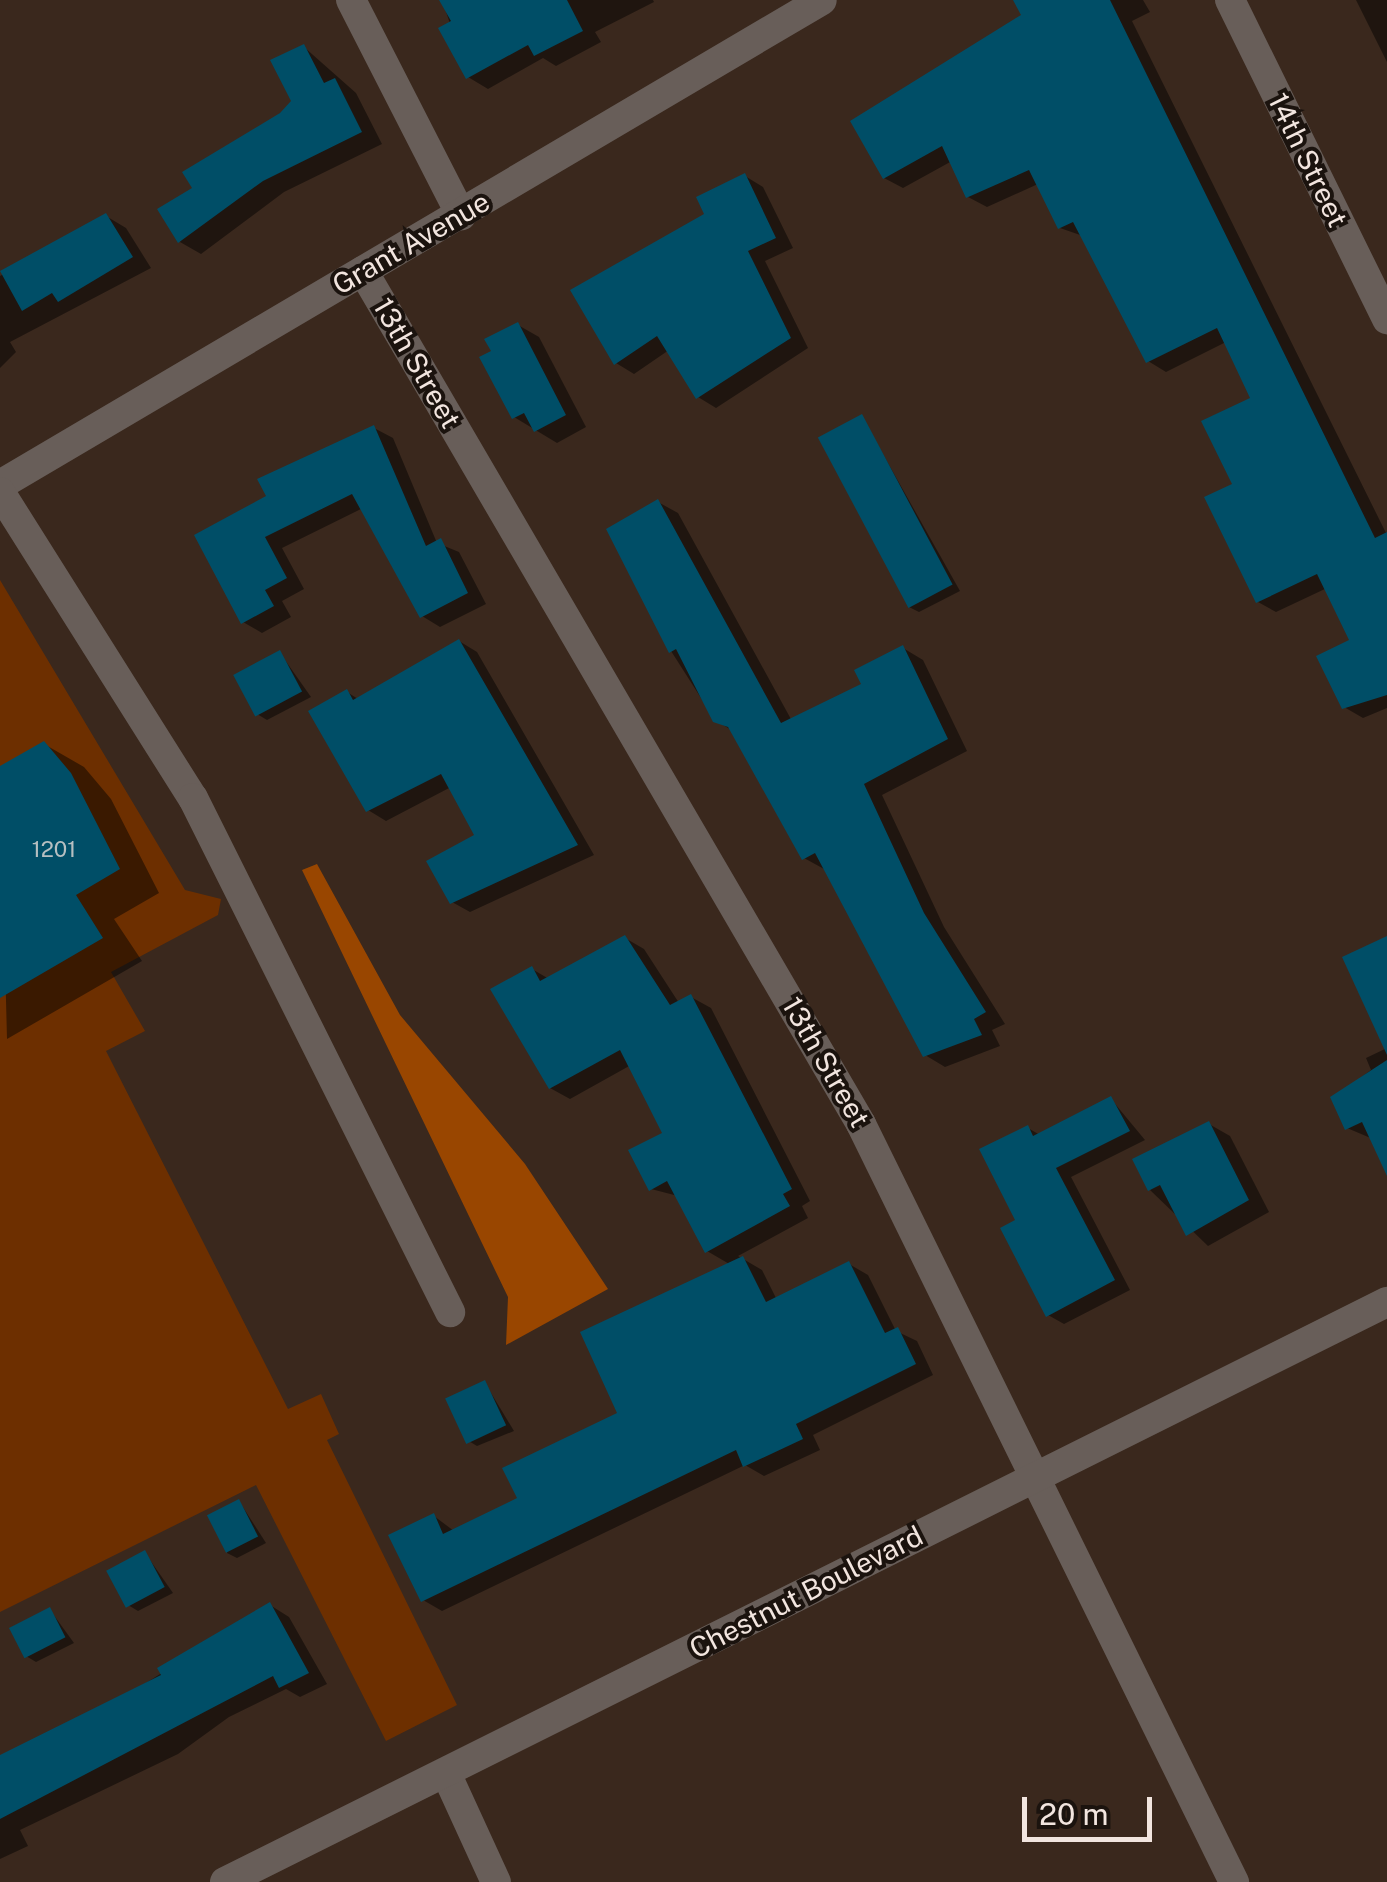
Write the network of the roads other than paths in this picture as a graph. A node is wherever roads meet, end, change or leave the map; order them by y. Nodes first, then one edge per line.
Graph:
1 (351, 0) edge
2 (822, 0) edge
3 (1230, 0) edge
4 (460, 214) junction
5 (363, 272) junction
6 (1387, 320) edge
7 (0, 489) edge
8 (1387, 1302) edge
9 (450, 1312) dead end
10 (1036, 1476) junction
11 (446, 1773) junction
12 (225, 1882) edge
13 (496, 1882) edge
14 (1234, 1882) edge

1 - 4 street
2 - 4 street, Grant Avenue
3 - 6 street, 14th Street
4 - 5 street, Grant Avenue
5 - 7 street, Grant Avenue
5 - 10 street, 13th Street
7 - 9 street
8 - 10 street, Chestnut Boulevard
10 - 11 street, Chestnut Boulevard
10 - 14 street, 13th Street
11 - 12 street, Chestnut Boulevard
11 - 13 street

